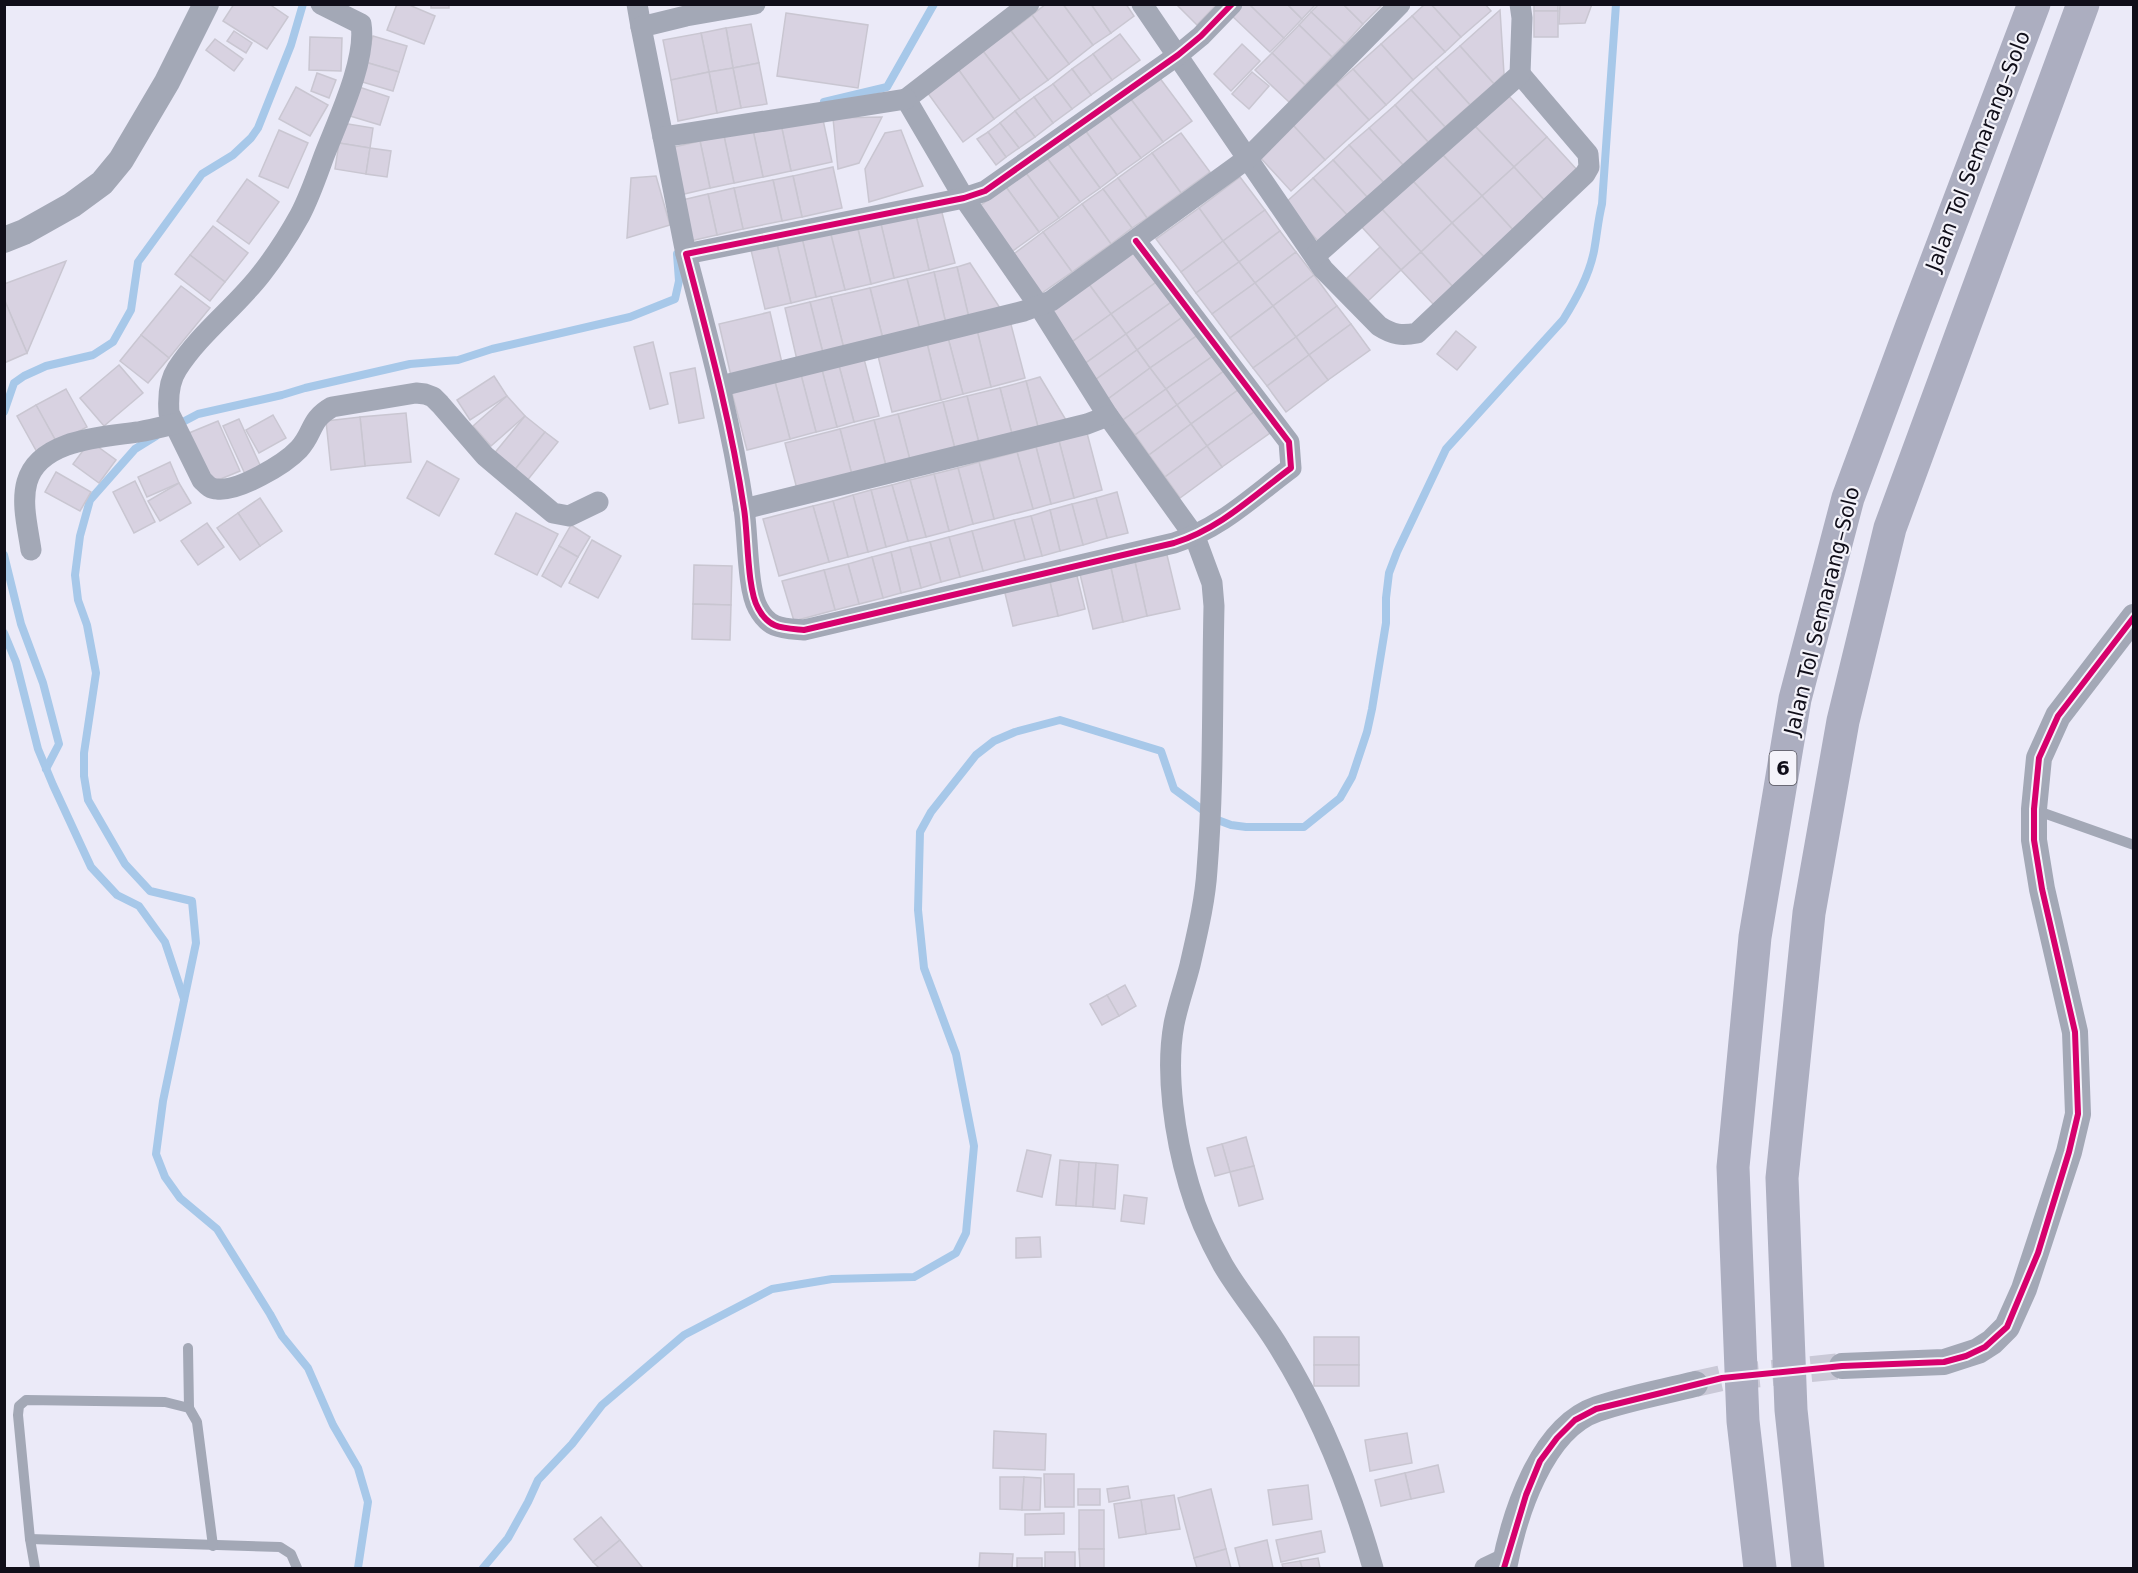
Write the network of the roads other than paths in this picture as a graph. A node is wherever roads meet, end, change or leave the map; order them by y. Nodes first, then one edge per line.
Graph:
1 (206, 4) edge
2 (321, 4) edge
3 (637, 4) edge
4 (755, 4) edge
5 (1029, 4) edge
6 (1142, 4) edge
7 (1232, 4) edge
8 (1400, 4) edge
9 (1520, 4) edge
10 (2034, 4) edge
11 (2083, 4) edge
12 (641, 27) junction
13 (1178, 55) junction
14 (1520, 74) junction
15 (906, 99) junction
16 (663, 137) junction
17 (1248, 158) junction
18 (964, 198) junction
19 (4, 240) edge
20 (1136, 241) junction
21 (686, 254) junction
22 (1315, 256) junction
23 (1039, 306) junction
24 (721, 386) junction
25 (1108, 416) junction
26 (176, 428) junction
27 (598, 502) dead end
28 (744, 509) junction
29 (1195, 537) junction
30 (31, 550) dead end
31 (2133, 617) edge
32 (2034, 809) junction
33 (2133, 845) edge
34 (188, 1348) dead end
35 (1842, 1366) tunnel mouth
36 (1695, 1384) tunnel mouth
37 (189, 1408) junction
38 (30, 1539) junction
39 (213, 1546) junction
40 (1498, 1565) edge
41 (35, 1569) edge
42 (297, 1569) edge
43 (1373, 1569) edge
44 (1760, 1569) edge
45 (1808, 1569) edge

1 - 19 street
2 - 26 street
3 - 12 street
4 - 12 street
5 - 15 street
6 - 13 street
7 - 13 street
8 - 17 street
9 - 14 street
10 - 44 highway, Jalan Tol Semarang–Solo / 6
11 - 45 highway
12 - 16 street
13 - 17 street
13 - 18 street
14 - 22 street
14 - 22 street
15 - 16 street
15 - 18 street
16 - 21 street
17 - 20 street
17 - 22 street
18 - 21 street
18 - 23 street
20 - 23 street
20 - 29 street
21 - 24 street
23 - 24 street
23 - 25 street
24 - 28 street
25 - 28 street
25 - 29 street
26 - 27 street
26 - 30 street
28 - 29 street
29 - 43 street
31 - 32 street
32 - 33 lane
32 - 35 street
34 - 37 lane
36 - 40 street
37 - 38 lane
37 - 39 lane
38 - 39 lane
38 - 41 lane
39 - 42 lane

